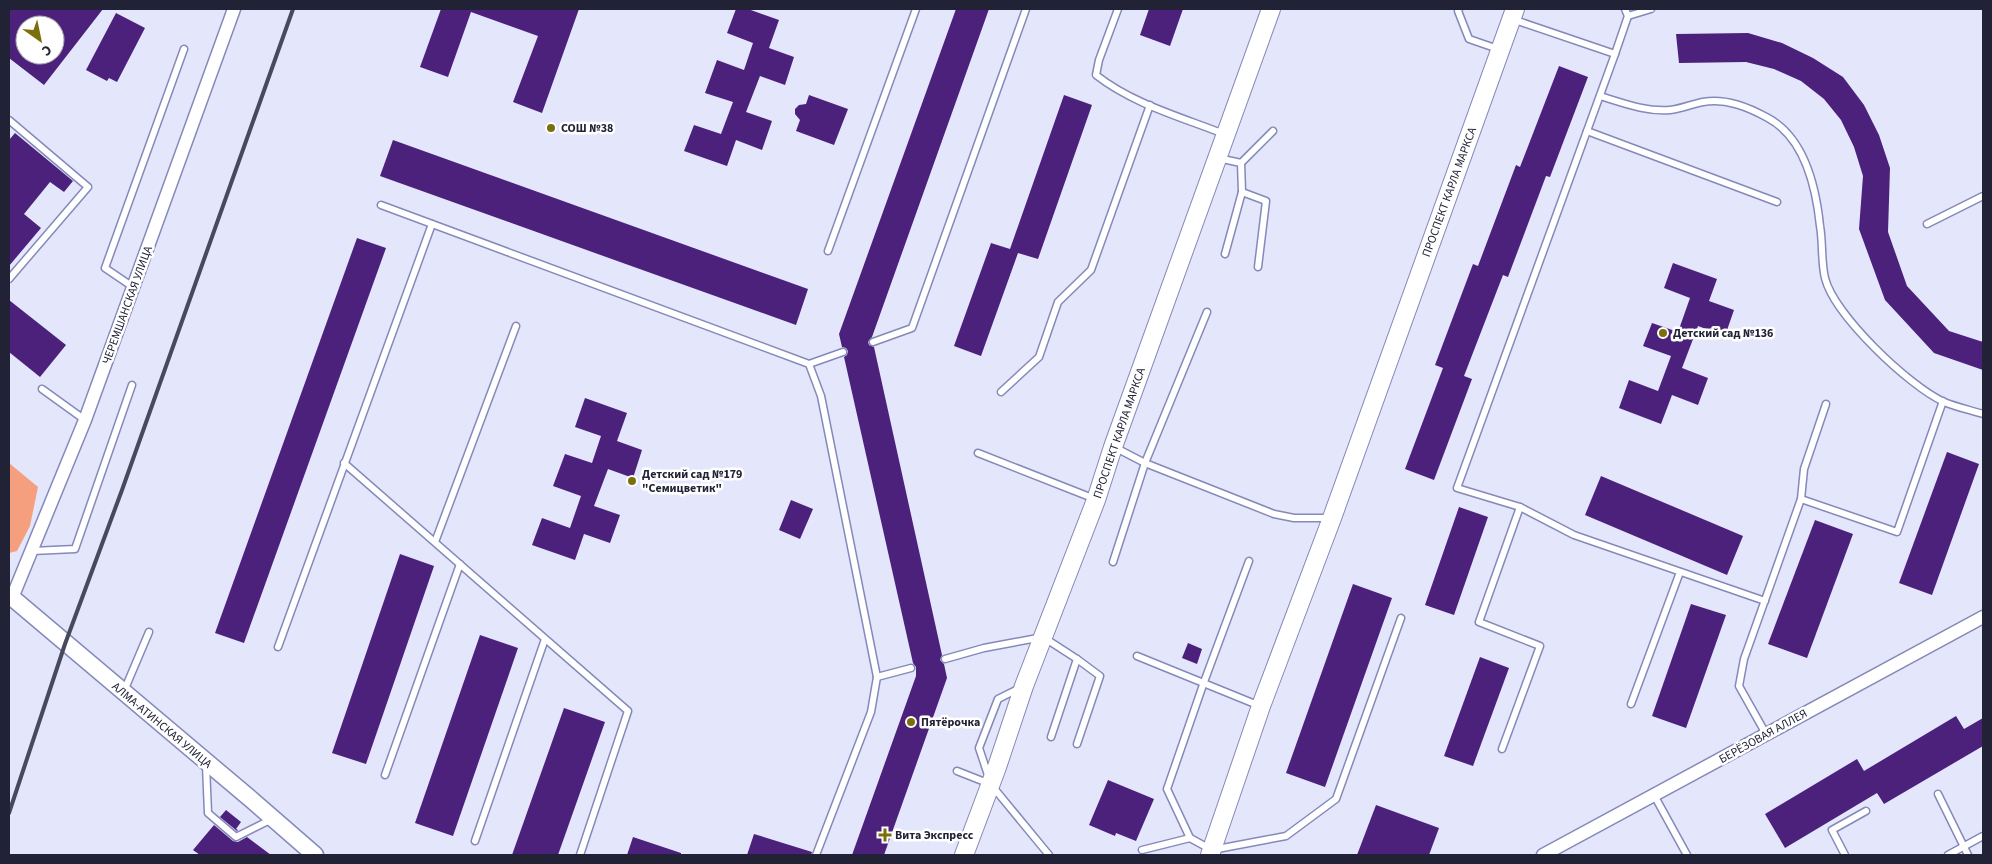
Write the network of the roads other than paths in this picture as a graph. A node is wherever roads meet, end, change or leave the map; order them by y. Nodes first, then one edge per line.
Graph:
1 (233, 9) edge
2 (916, 9) edge
3 (1026, 9) edge
4 (1118, 9) edge
5 (1271, 9) edge
6 (1459, 9) edge
7 (1624, 9) edge
8 (1651, 9) edge
9 (1513, 14) edge
10 (1628, 16) junction
11 (184, 49) dead end
12 (1500, 50) junction
13 (1616, 54) junction
14 (1600, 96) junction
15 (1150, 106) junction
16 (9, 120) edge
17 (1273, 131) dead end
18 (1587, 131) junction
19 (1224, 134) junction
20 (1217, 158) junction
21 (1242, 164) junction
22 (1242, 192) junction
23 (1983, 196) edge
24 (1777, 202) dead end
25 (381, 205) dead end
26 (432, 224) junction
27 (1927, 224) dead end
28 (828, 251) dead end
29 (1225, 254) dead end
30 (1258, 267) dead end
31 (9, 279) edge
32 (133, 288) junction
33 (1207, 312) dead end
34 (516, 326) dead end
35 (873, 342) dead end
36 (843, 352) dead end
37 (809, 364) junction
38 (132, 385) dead end
39 (42, 389) dead end
40 (1001, 392) dead end
41 (1943, 402) junction
42 (1826, 404) dead end
43 (1983, 414) edge
44 (85, 420) junction
45 (1113, 447) junction
46 (978, 453) dead end
47 (1145, 462) junction
48 (344, 463) junction
49 (1801, 499) junction
50 (1096, 500) junction
51 (1520, 507) junction
52 (1332, 518) junction
53 (435, 542) junction
54 (32, 551) junction
55 (1249, 561) dead end
56 (1112, 562) dead end
57 (460, 564) junction
58 (1680, 572) junction
59 (10, 599) edge
60 (1765, 601) junction
61 (1983, 616) edge
62 (1401, 618) dead end
63 (149, 632) dead end
64 (1043, 637) junction
65 (545, 639) junction
66 (278, 647) dead end
67 (1137, 656) dead end
68 (945, 659) dead end
69 (1077, 659) junction
70 (911, 668) dead end
71 (877, 677) junction
72 (1204, 682) junction
73 (124, 692) junction
74 (1631, 704) dead end
75 (1261, 706) junction
76 (1766, 734) junction
77 (1051, 737) dead end
78 (1077, 744) dead end
79 (1502, 749) dead end
80 (206, 761) junction
81 (957, 771) dead end
82 (385, 774) dead end
83 (991, 785) junction
84 (1938, 794) dead end
85 (1654, 795) junction
86 (1866, 811) dead end
87 (274, 819) junction
88 (1983, 836) edge
89 (1190, 838) junction
90 (475, 841) dead end
91 (1963, 847) junction
92 (1142, 850) dead end
93 (1211, 853) edge
94 (313, 855) edge
95 (580, 855) edge
96 (816, 855) edge
97 (964, 855) edge
98 (1049, 855) edge
99 (1543, 855) edge
100 (1687, 855) edge
101 (1845, 855) edge
102 (1948, 855) edge
103 (1968, 855) edge

1 - 32 street, ЧЕРЕМШАНСКАЯ УЛИЦА
2 - 28 lane
3 - 35 lane
4 - 15 lane
5 - 19 main road, ПРОСПЕКТ КАРЛА МАРКСА
6 - 12 lane
7 - 10 lane
8 - 10 lane
9 - 12 main road, ПРОСПЕКТ КАРЛА МАРКСА
9 - 13 lane
10 - 13 lane
11 - 32 lane
12 - 52 main road, ПРОСПЕКТ КАРЛА МАРКСА
13 - 14 lane
14 - 18 lane
14 - 41 lane
15 - 19 lane
15 - 40 lane
16 - 31 lane
17 - 21 lane
18 - 24 lane
18 - 51 lane
19 - 20 main road, ПРОСПЕКТ КАРЛА МАРКСА
20 - 21 lane
20 - 45 main road, ПРОСПЕКТ КАРЛА МАРКСА
21 - 22 lane
22 - 29 lane
22 - 30 lane
23 - 27 lane
25 - 26 lane
26 - 37 lane
26 - 48 lane
32 - 44 street, ЧЕРЕМШАНСКАЯ УЛИЦА
33 - 47 lane
34 - 53 lane
36 - 37 lane
37 - 71 lane
38 - 54 lane
39 - 44 lane
41 - 43 lane
41 - 49 lane
42 - 49 lane
44 - 54 street, ЧЕРЕМШАНСКАЯ УЛИЦА
45 - 47 lane
45 - 50 main road, ПРОСПЕКТ КАРЛА МАРКСА
46 - 50 lane
47 - 52 lane
47 - 56 lane
48 - 53 lane
48 - 66 lane
49 - 60 lane
50 - 64 main road, ПРОСПЕКТ КАРЛА МАРКСА
51 - 58 lane
51 - 79 lane
52 - 75 main road, ПРОСПЕКТ КАРЛА МАРКСА
53 - 57 lane
54 - 59 street, ЧЕРЕМШАНСКАЯ УЛИЦА
55 - 72 lane
57 - 65 lane
57 - 82 lane
58 - 60 lane
58 - 74 lane
59 - 73 street, АЛМА-АТИНСКАЯ УЛИЦА
60 - 76 lane
61 - 76 street, БЕРЁЗОВАЯ АЛЛЕЯ
62 - 93 lane
63 - 73 lane
64 - 68 lane
64 - 69 lane
64 - 83 main road, ПРОСПЕКТ КАРЛА МАРКСА
65 - 90 lane
65 - 95 lane
67 - 72 lane
69 - 77 lane
69 - 78 lane
70 - 71 lane
71 - 96 lane
72 - 75 lane
72 - 89 lane
73 - 80 street, АЛМА-АТИНСКАЯ УЛИЦА
75 - 93 main road, ПРОСПЕКТ КАРЛА МАРКСА
76 - 85 street, БЕРЁЗОВАЯ АЛЛЕЯ
80 - 87 street, АЛМА-АТИНСКАЯ УЛИЦА
80 - 87 lane
81 - 83 lane
83 - 97 main road, ПРОСПЕКТ КАРЛА МАРКСА
83 - 98 lane
84 - 91 lane
85 - 99 street, БЕРЁЗОВАЯ АЛЛЕЯ
85 - 100 lane
86 - 101 lane
87 - 94 street, АЛМА-АТИНСКАЯ УЛИЦА
88 - 91 lane
89 - 92 lane
89 - 93 lane
91 - 102 lane
91 - 103 lane

